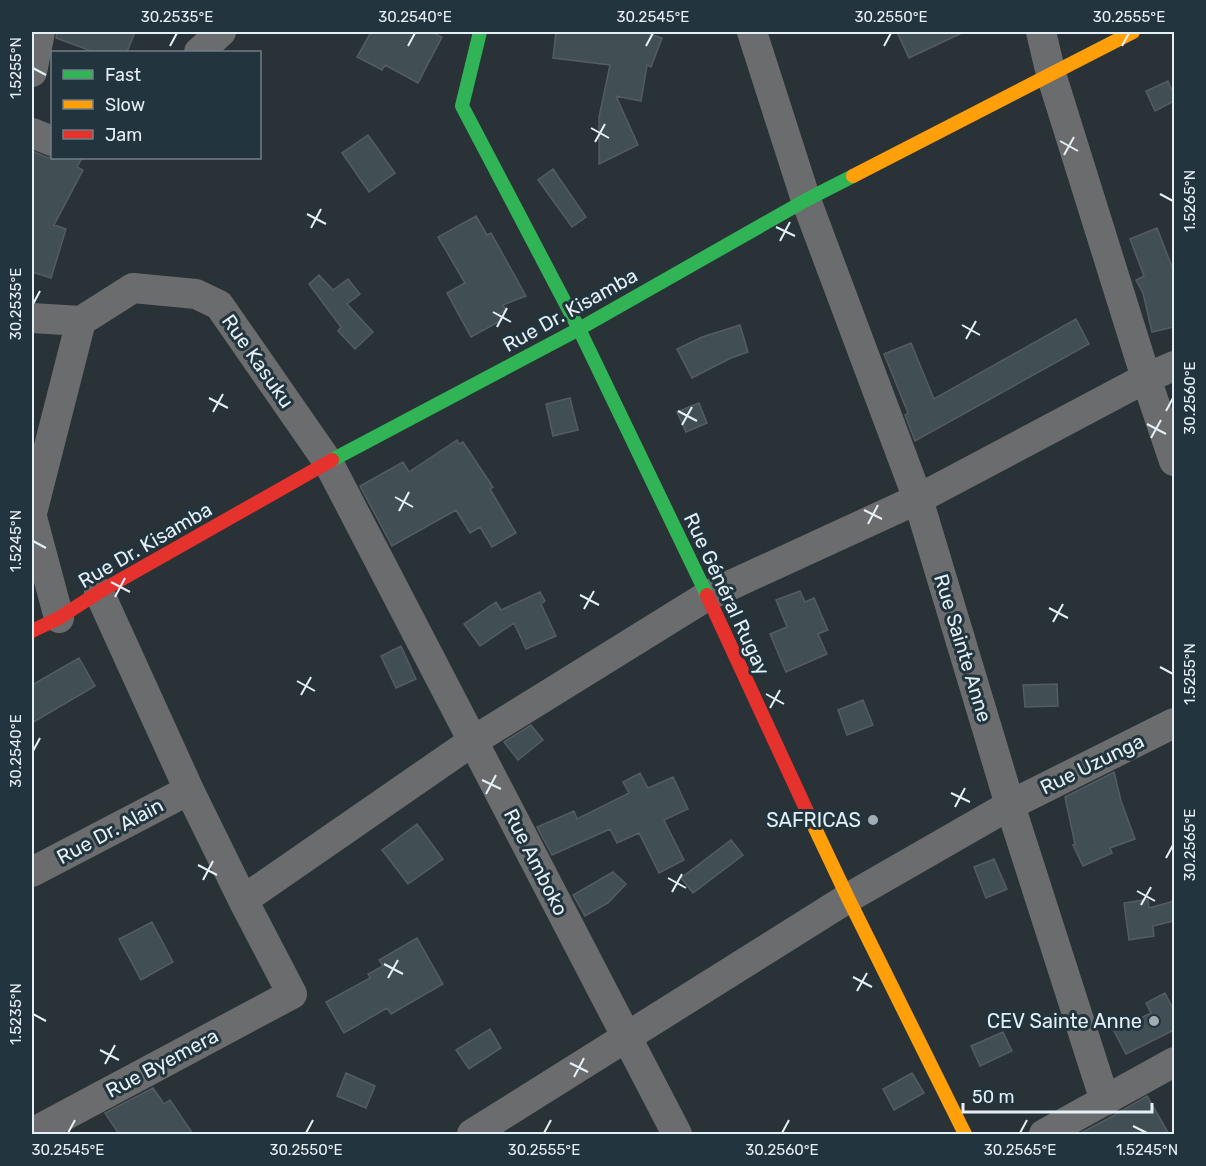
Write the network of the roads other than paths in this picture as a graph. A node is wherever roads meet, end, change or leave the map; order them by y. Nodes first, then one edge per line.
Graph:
1 (40, 32) edge
2 (221, 32) edge
3 (480, 32) edge
4 (752, 32) edge
5 (1041, 32) edge
6 (1133, 32) edge
7 (200, 51) edge
8 (32, 72) edge
9 (1051, 74) junction
10 (32, 133) edge
11 (51, 141) edge
12 (806, 200) junction
13 (32, 318) edge
14 (81, 321) junction
15 (579, 329) junction
16 (1174, 366) edge
17 (1146, 378) junction
18 (1174, 461) edge
19 (328, 462) junction
20 (918, 499) junction
21 (32, 515) edge
22 (99, 592) junction
23 (707, 596) junction
24 (59, 618) junction
25 (32, 631) edge
26 (1174, 723) edge
27 (474, 741) junction
28 (189, 790) junction
29 (1010, 805) junction
30 (32, 872) edge
31 (848, 898) junction
32 (243, 900) junction
33 (627, 1036) junction
34 (1174, 1062) edge
35 (1105, 1101) junction
36 (32, 1132) edge
37 (472, 1134) edge
38 (677, 1134) edge
39 (965, 1134) edge
40 (1044, 1134) edge

1 - 8 street
2 - 7 street
3 - 15 street, Rue Général Rugay
4 - 12 street, Rue Sainte Anne
5 - 9 street
6 - 9 street, Rue Dr. Kisamba
9 - 12 street, Rue Dr. Kisamba
9 - 17 street
10 - 11 street
12 - 15 street, Rue Dr. Kisamba
12 - 20 street, Rue Sainte Anne
13 - 14 street
14 - 19 street, Rue Kasuku
14 - 21 street
15 - 19 street, Rue Dr. Kisamba
15 - 23 street, Rue Général Rugay
16 - 17 street
17 - 18 street
17 - 20 street
19 - 22 street, Rue Dr. Kisamba
19 - 27 street, Rue Amboko
20 - 23 street
20 - 29 street, Rue Sainte Anne
21 - 24 street
22 - 24 street, Rue Dr. Kisamba
22 - 28 street
23 - 27 street
23 - 31 street, Rue Général Rugay
24 - 25 street, Rue Dr. Kisamba
26 - 29 street, Rue Uzunga
27 - 32 street
27 - 33 street, Rue Amboko
28 - 30 street, Rue Dr. Alain
28 - 32 street
29 - 31 street, Rue Uzunga
29 - 35 street, Rue Sainte Anne
31 - 33 street, Rue Uzunga
31 - 39 street, Rue Général Rugay
32 - 36 street, Rue Byemera
33 - 37 street, Rue Uzunga
33 - 38 street, Rue Amboko
34 - 35 street
35 - 40 street

